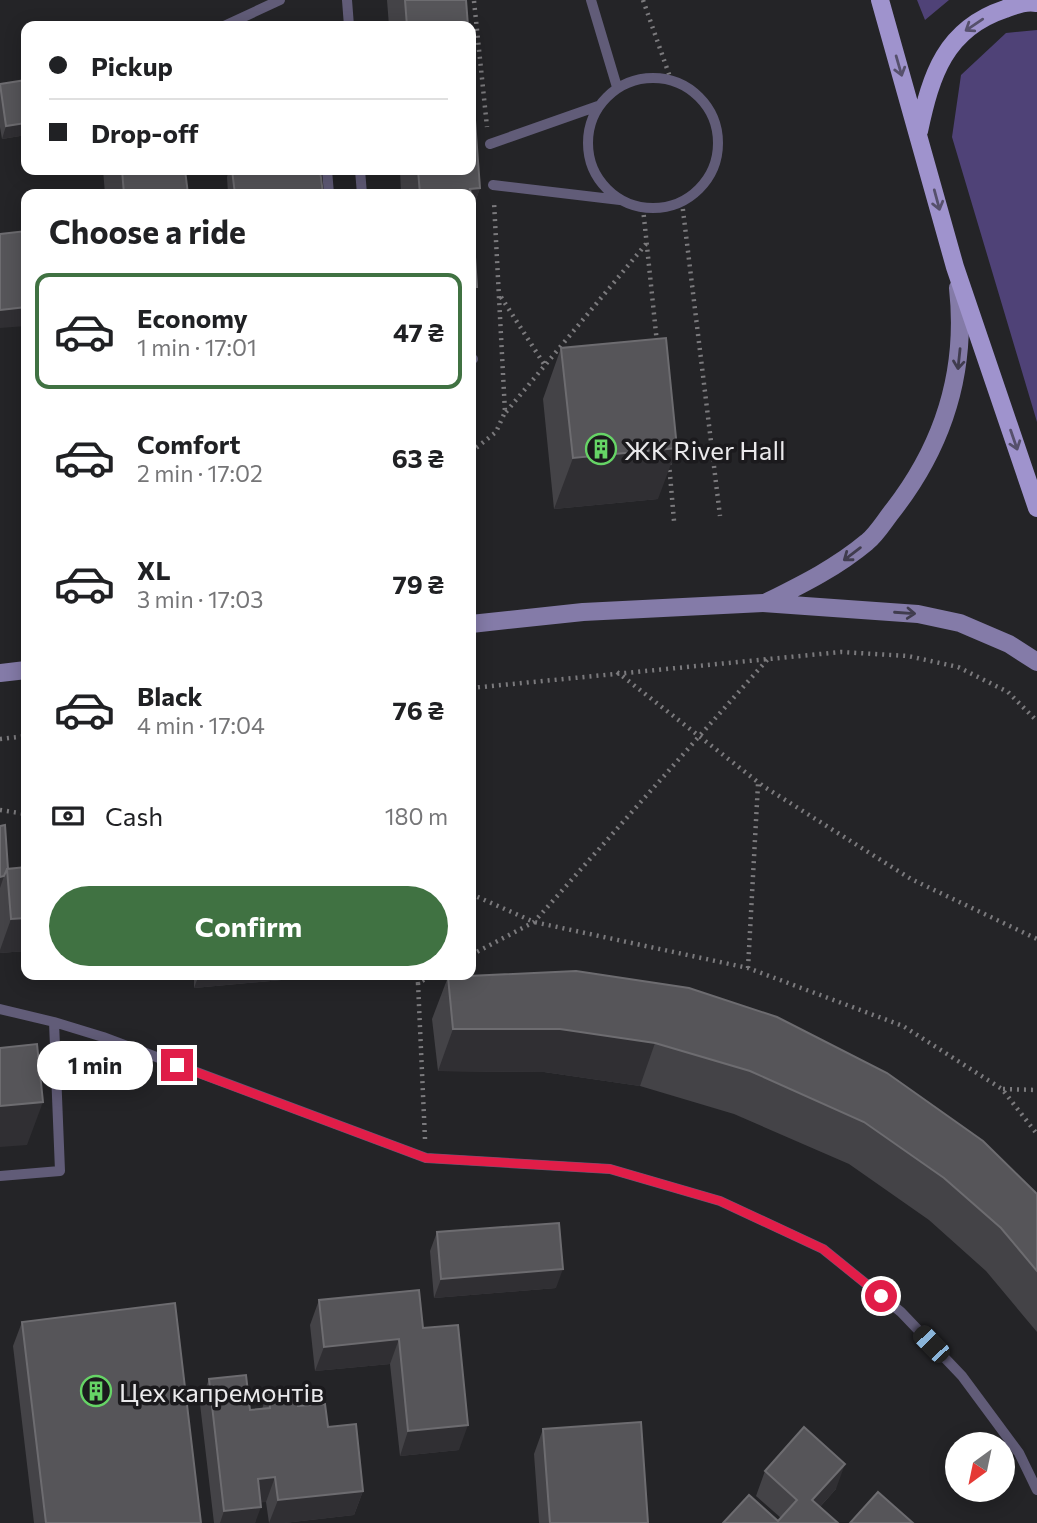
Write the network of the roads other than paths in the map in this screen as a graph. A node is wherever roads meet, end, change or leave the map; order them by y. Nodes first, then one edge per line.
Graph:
1 (280, 0) edge
2 (347, 0) edge
3 (591, 0) edge
4 (880, 0) edge
5 (1037, 3) edge
6 (235, 21) edge
7 (349, 21) edge
8 (617, 87) junction
9 (598, 106) junction
10 (919, 134) junction
11 (490, 144) road end
12 (493, 185) road end
13 (620, 200) junction
14 (956, 267) junction
15 (1037, 508) edge
16 (763, 604) junction
17 (476, 623) edge
18 (1037, 662) edge
19 (21, 671) edge
20 (0, 673) edge
21 (0, 1009) edge
22 (54, 1022) junction
23 (0, 1176) edge
24 (1037, 1490) edge

1 - 6 lane
2 - 7 lane
3 - 8 lane
4 -> 10 main road
5 -> 10 main road
8 - 9 lane
8 - 13 lane
9 - 11 lane
9 - 13 lane
10 -> 14 main road
12 - 13 lane
14 -> 15 main road
14 -> 16 main road
16 - 17 main road
16 -> 18 main road
19 - 20 main road
21 - 22 lane
22 - 23 lane
22 - 24 lane

